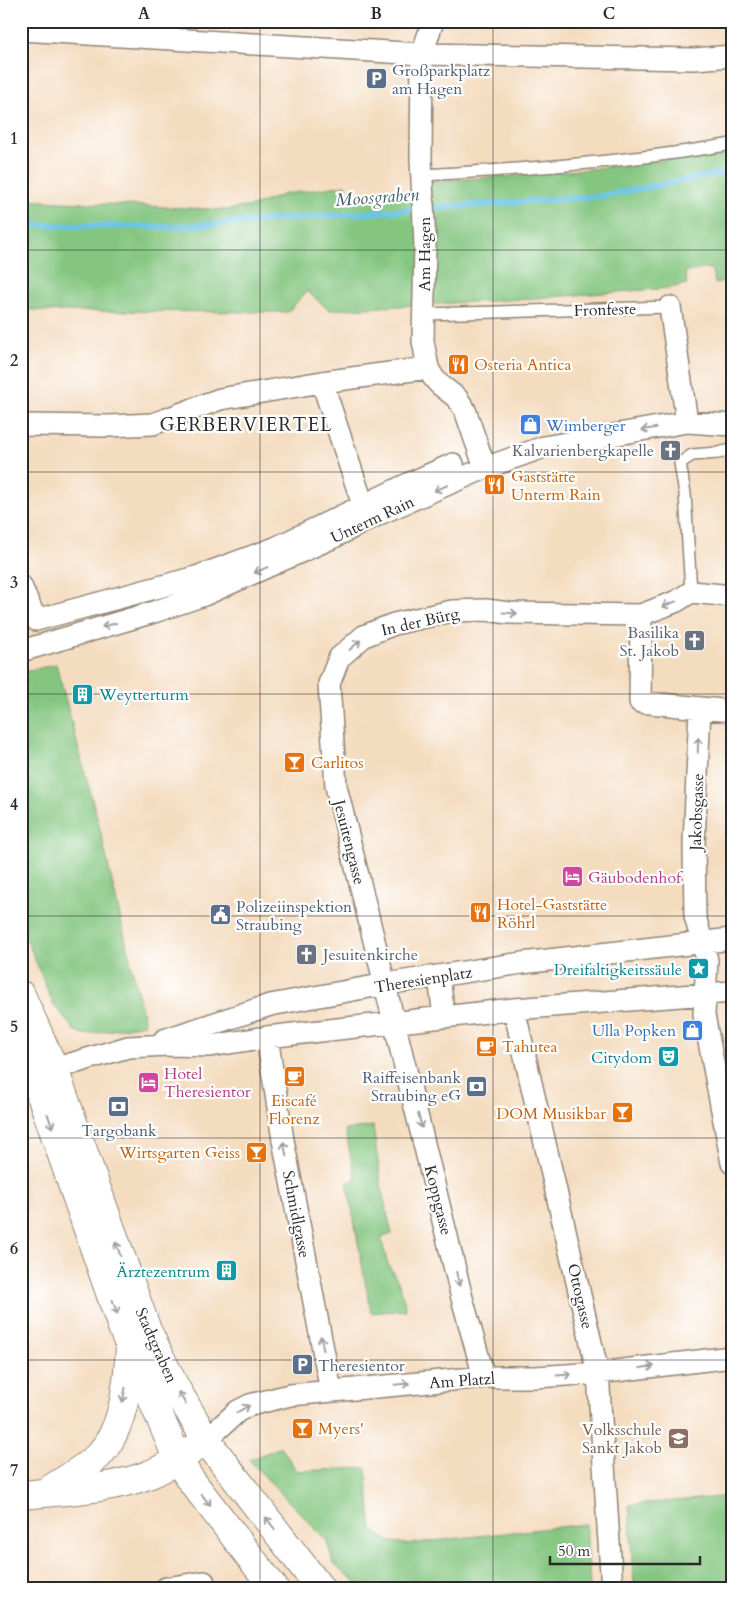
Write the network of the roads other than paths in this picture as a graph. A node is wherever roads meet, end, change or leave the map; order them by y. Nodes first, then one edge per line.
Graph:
1 (433, 21) edge
2 (21, 30) edge
3 (422, 54) junction
4 (732, 56) edge
5 (732, 144) edge
6 (423, 175) junction
7 (670, 307) joint
8 (424, 314) junction
9 (428, 368) junction
10 (322, 382) junction
11 (687, 422) junction
12 (21, 425) edge
13 (732, 425) edge
14 (732, 450) edge
15 (454, 464) dead end
16 (485, 468) junction
17 (363, 505) junction
18 (21, 586) edge
19 (200, 586) junction
20 (691, 592) junction
21 (732, 596) edge
22 (641, 615) junction
23 (21, 651) edge
24 (700, 708) junction
25 (732, 711) edge
26 (331, 728) joint
27 (732, 939) edge
28 (702, 941) junction
29 (439, 976) junction
30 (386, 984) junction
31 (732, 992) edge
32 (706, 993) junction
33 (21, 995) edge
34 (514, 1009) junction
35 (21, 1016) edge
36 (444, 1017) junction
37 (394, 1023) junction
38 (267, 1037) junction
39 (150, 1045) junction
40 (36, 1074) edge
41 (732, 1162) edge
42 (130, 1347) junction
43 (732, 1357) edge
44 (598, 1373) junction
45 (484, 1377) junction
46 (331, 1390) junction
47 (206, 1440) junction
48 (178, 1460) junction
49 (33, 1494) edge
50 (204, 1582) dead end
51 (166, 1588) edge
52 (274, 1588) edge
53 (320, 1588) edge
54 (612, 1588) edge

1 - 3 street, Am Hagen
2 - 3 street
3 - 4 street
3 - 6 street, Am Hagen
5 - 6 lane
6 - 8 street, Am Hagen
7 - 8 lane, Fronfeste
7 - 11 street, Fronfeste
8 - 9 street, Am Hagen
9 - 10 street
9 - 16 street
10 - 12 street
10 - 17 street
11 - 13 street, Unterm Rain
11 -> 16 street, Unterm Rain
14 - 20 lane
15 - 17 street
16 -> 19 street, Unterm Rain
17 - 19 street
18 - 19 street
19 -> 23 street, Unterm Rain
20 - 21 street
20 -> 22 street
22 - 24 street
26 -> 22 street, In der Bürg
24 - 25 street
28 -> 24 street, Jakobsgasse
26 - 30 street, Jesuitengasse
27 - 28 street, Theresienplatz
28 - 29 street, Theresienplatz
28 - 32 street
29 - 30 street, Theresienplatz
29 - 36 street
30 - 37 street, Jesuitengasse
30 - 39 street, Theresienplatz
31 - 32 street, Theresienplatz
32 - 34 street, Theresienplatz
32 - 41 street
33 - 40 main road
34 - 36 street, Theresienplatz
34 - 44 street, Ottogasse
35 - 40 main road
36 - 37 street, Theresienplatz
37 - 38 street, Theresienplatz
37 -> 45 street, Koppgasse
38 - 39 street, Theresienplatz
46 -> 38 street, Schmidlgasse
39 - 40 street, Theresienplatz
40 -> 42 main road, Stadtgraben
47 -> 40 main road, Stadtgraben
42 - 48 main road, Stadtgraben
42 -> 49 main road
44 -> 43 street, Am Platzl
45 -> 44 street, Am Platzl
44 - 54 street, Ottogasse
46 -> 45 street, Am Platzl
47 -> 46 street, Am Platzl
47 - 48 main road
53 -> 47 main road, Stadtgraben
48 - 49 main road
48 -> 52 main road, Stadtgraben
50 - 51 street

